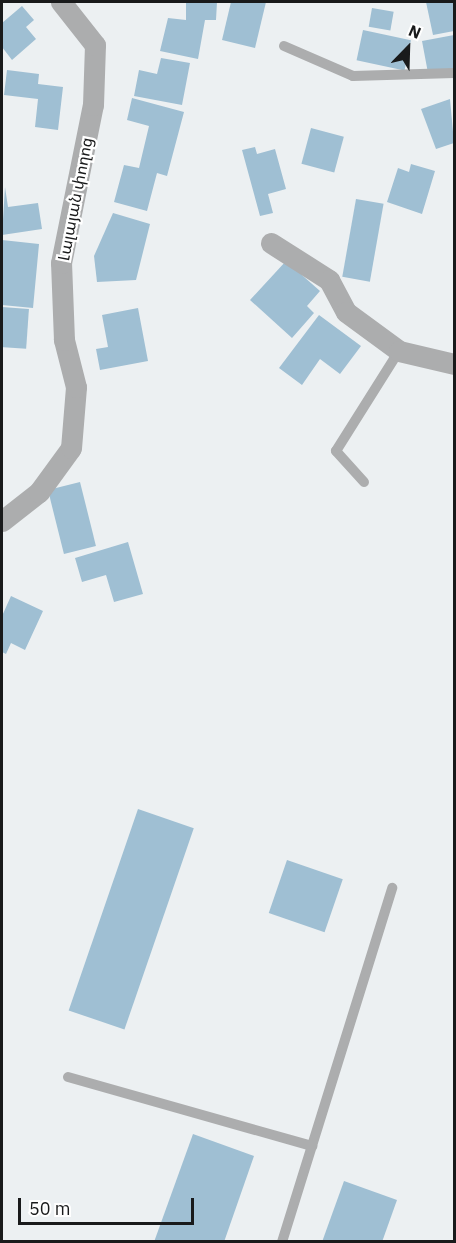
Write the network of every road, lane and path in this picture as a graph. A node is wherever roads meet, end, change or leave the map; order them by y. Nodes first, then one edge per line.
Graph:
1 (61, 2) edge
2 (284, 45) dead end
3 (454, 73) edge
4 (271, 243) dead end
5 (399, 351) junction
6 (454, 364) edge
7 (364, 482) dead end
8 (2, 521) edge
9 (392, 888) dead end
10 (68, 1077) dead end
11 (312, 1146) junction
12 (282, 1242) edge

1 - 8 street, Լալայան փողոց
2 - 3 lane
4 - 5 street
5 - 6 street
5 - 7 lane
9 - 11 lane
10 - 11 lane
11 - 12 lane

